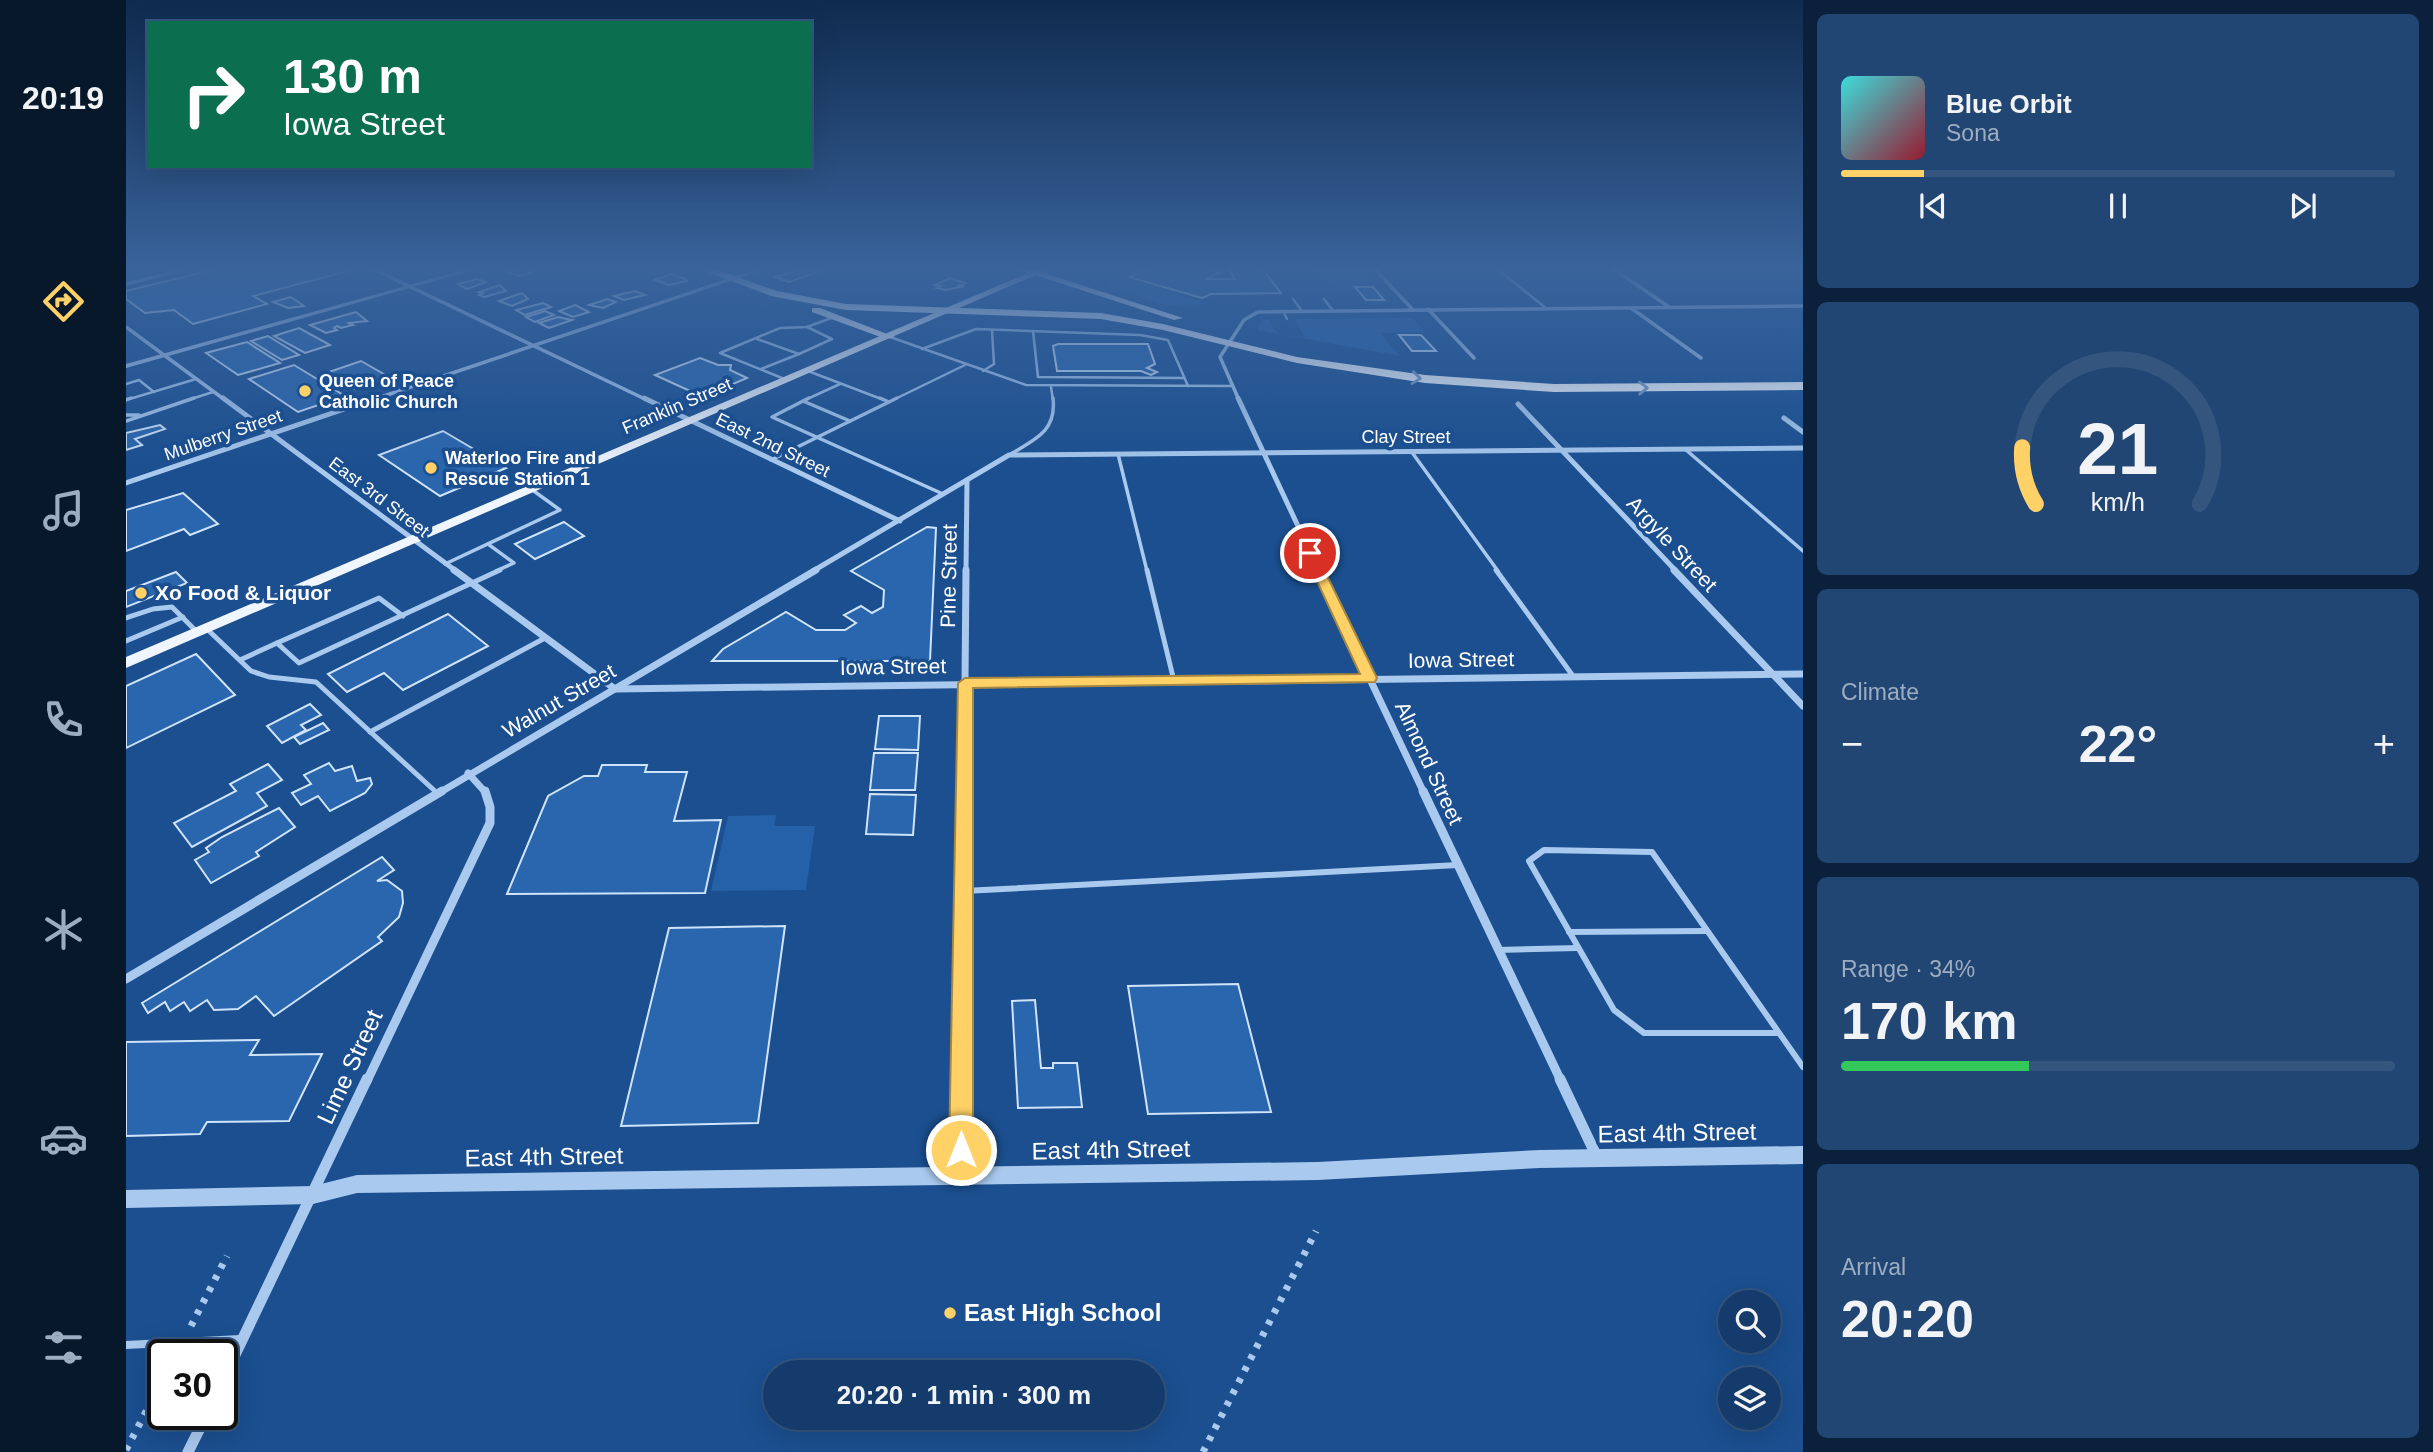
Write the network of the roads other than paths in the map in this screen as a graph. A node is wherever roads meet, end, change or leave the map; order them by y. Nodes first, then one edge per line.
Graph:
1 (136, 335) edge
2 (240, 335) edge
3 (510, 335) edge
4 (567, 335) edge
5 (764, 335) edge
6 (822, 335) edge
7 (884, 335) edge
8 (895, 335) edge
9 (960, 335) edge
10 (992, 335) edge
11 (1033, 335) edge
12 (1134, 335) edge
13 (1208, 335) edge
14 (1218, 335) edge
15 (1234, 335) edge
16 (1452, 335) edge
17 (1669, 335) edge
18 (890, 337) junction
19 (756, 338) junction
20 (1231, 339) junction
21 (533, 346) junction
22 (922, 349) junction
23 (799, 354) junction
24 (164, 356) junction
25 (1474, 358) dead end
26 (1701, 358) dead end
27 (965, 365) junction
28 (126, 366) edge
29 (761, 369) junction
30 (808, 371) junction
31 (983, 371) junction
32 (1803, 374) edge
33 (1038, 377) junction
34 (1184, 378) junction
35 (196, 379) junction
36 (787, 380) junction
37 (126, 384) edge
38 (840, 384) junction
39 (1039, 386) junction
40 (1188, 386) junction
41 (1231, 386) junction
42 (1803, 386) edge
43 (1051, 387) junction
44 (154, 391) junction
45 (213, 392) junction
46 (126, 400) edge
47 (803, 401) junction
48 (889, 402) junction
49 (1518, 404) dead end
50 (146, 414) junction
51 (126, 415) edge
52 (1784, 418) dead end
53 (126, 421) edge
54 (690, 421) junction
55 (850, 421) junction
56 (1803, 432) edge
57 (270, 434) junction
58 (815, 438) junction
59 (1803, 448) edge
60 (1685, 449) junction
61 (1561, 450) junction
62 (1411, 451) junction
63 (1262, 452) junction
64 (1118, 453) junction
65 (1009, 454) junction
66 (771, 460) junction
67 (967, 480) junction
68 (126, 483) edge
69 (531, 489) junction
70 (943, 494) junction
71 (900, 521) junction
72 (413, 540) junction
73 (488, 544) junction
74 (1803, 551) edge
75 (445, 564) junction
76 (472, 584) junction
77 (402, 616) junction
78 (183, 617) junction
79 (126, 618) edge
80 (202, 631) junction
81 (545, 638) junction
82 (128, 639) edge
83 (277, 643) junction
84 (240, 660) junction
85 (126, 663) edge
86 (1773, 674) junction
87 (1803, 674) edge
88 (1573, 676) junction
89 (1370, 678) junction
90 (1174, 681) junction
91 (965, 683) junction
92 (615, 689) junction
93 (1803, 706) edge
94 (370, 732) junction
95 (468, 773) junction
96 (436, 792) junction
97 (1458, 865) junction
98 (964, 891) junction
99 (1706, 930) junction
100 (1569, 932) junction
101 (1578, 948) junction
102 (1498, 950) junction
103 (126, 979) edge
104 (1779, 1033) junction
105 (1803, 1068) edge
106 (1803, 1155) edge
107 (1597, 1158) junction
108 (961, 1176) junction
109 (313, 1195) junction
110 (126, 1199) edge
111 (243, 1339) junction
112 (126, 1345) edge
113 (238, 1349) edge
114 (199, 1430) edge
115 (188, 1452) edge

1 - 24 street, East 3rd Street
2 - 24 street
3 - 21 street, East 2nd Street
4 - 21 street, Mulberry Street
5 - 19 lane
6 - 23 lane
7 - 18 highway
8 - 18 main road, Franklin Street
9 - 22 lane
10 - 31 lane
11 - 33 lane
12 - 34 lane
13 - 20 highway
14 - 20 highway
15 - 20 street
16 - 25 street
17 - 26 street
18 - 22 lane
18 - 30 main road, Franklin Street
19 - 23 lane
19 - 29 lane
20 - 32 highway
20 - 41 street, Almond Street
20 -> 42 highway
21 - 54 street, East 2nd Street
21 - 57 street, Mulberry Street
22 - 27 lane
23 - 29 lane
24 - 28 street
24 - 35 street, East 3rd Street
27 - 31 lane
27 - 48 lane
29 - 36 lane
30 - 36 main road, Franklin Street
30 - 38 lane
31 - 39 lane
33 - 34 lane
33 - 39 lane
34 - 40 lane
35 - 44 lane
35 - 45 street, East 3rd Street
36 - 54 main road, Franklin Street
37 - 44 lane
38 - 47 lane
38 - 48 lane
39 - 43 lane
40 - 41 lane
40 - 43 lane
41 - 63 street, Almond Street
43 - 65 lane
44 - 46 lane
45 - 50 lane
45 - 57 street, East 3rd Street
47 - 55 lane
47 - 58 lane
48 - 55 lane
49 - 61 street, Argyle Street
50 - 51 lane
50 - 53 lane
52 - 56 street
54 - 66 street, East 2nd Street
54 - 69 main road, Franklin Street
55 - 58 lane
57 - 68 street, Mulberry Street
57 - 72 street, East 3rd Street
58 - 66 lane
58 - 70 lane
59 - 60 street, Clay Street
60 - 61 street, Clay Street
60 - 74 lane
61 - 62 street, Clay Street
61 - 86 street, Argyle Street
62 - 63 street, Clay Street
62 - 88 lane
63 - 64 street, Clay Street
63 - 89 street, Almond Street
64 - 65 street, Clay Street
64 - 90 lane
65 - 67 street, Walnut Street
66 - 71 street, East 2nd Street
67 - 70 street, Walnut Street
67 - 91 street, Pine Street
69 - 72 main road, Franklin Street
69 - 73 lane
70 - 71 street, Walnut Street
71 - 92 street, Walnut Street
72 - 75 street, East 3rd Street
72 - 80 main road, Franklin Street
73 - 75 lane
73 - 76 lane
75 - 76 street, East 3rd Street
76 - 77 lane
76 - 81 street, East 3rd Street
77 - 83 lane
77 - 83 lane
78 - 79 lane
78 - 80 lane
78 - 82 lane
80 - 84 lane
80 - 85 main road, Franklin Street
81 - 92 street, East 3rd Street
81 - 94 lane
83 - 84 lane
84 - 94 lane
86 - 87 street, Iowa Street
86 - 88 street, Iowa Street
86 - 93 street, Argyle Street
88 - 89 street, Iowa Street
89 - 90 street, Iowa Street
89 - 97 street, Almond Street
90 - 91 street, Iowa Street
91 - 92 street, Iowa Street
91 - 98 street, Pine Street
92 - 95 street, Walnut Street
94 - 96 lane
95 - 96 street, Walnut Street
95 - 109 street, Lime Street
96 - 103 street, Walnut Street
97 - 98 lane
97 - 102 street, Almond Street
98 - 108 street, Pine Street
99 - 100 lane
99 - 100 lane
99 - 104 lane
100 - 101 lane
101 - 102 lane
101 - 104 lane
102 - 107 street, Almond Street
104 - 105 lane
106 - 107 street, East 4th Street
107 - 108 street, East 4th Street
108 - 109 street, East 4th Street
109 - 110 street, East 4th Street
109 - 111 street, Lime Street
111 - 112 lane
111 - 113 street, Lime Street
114 - 115 street

